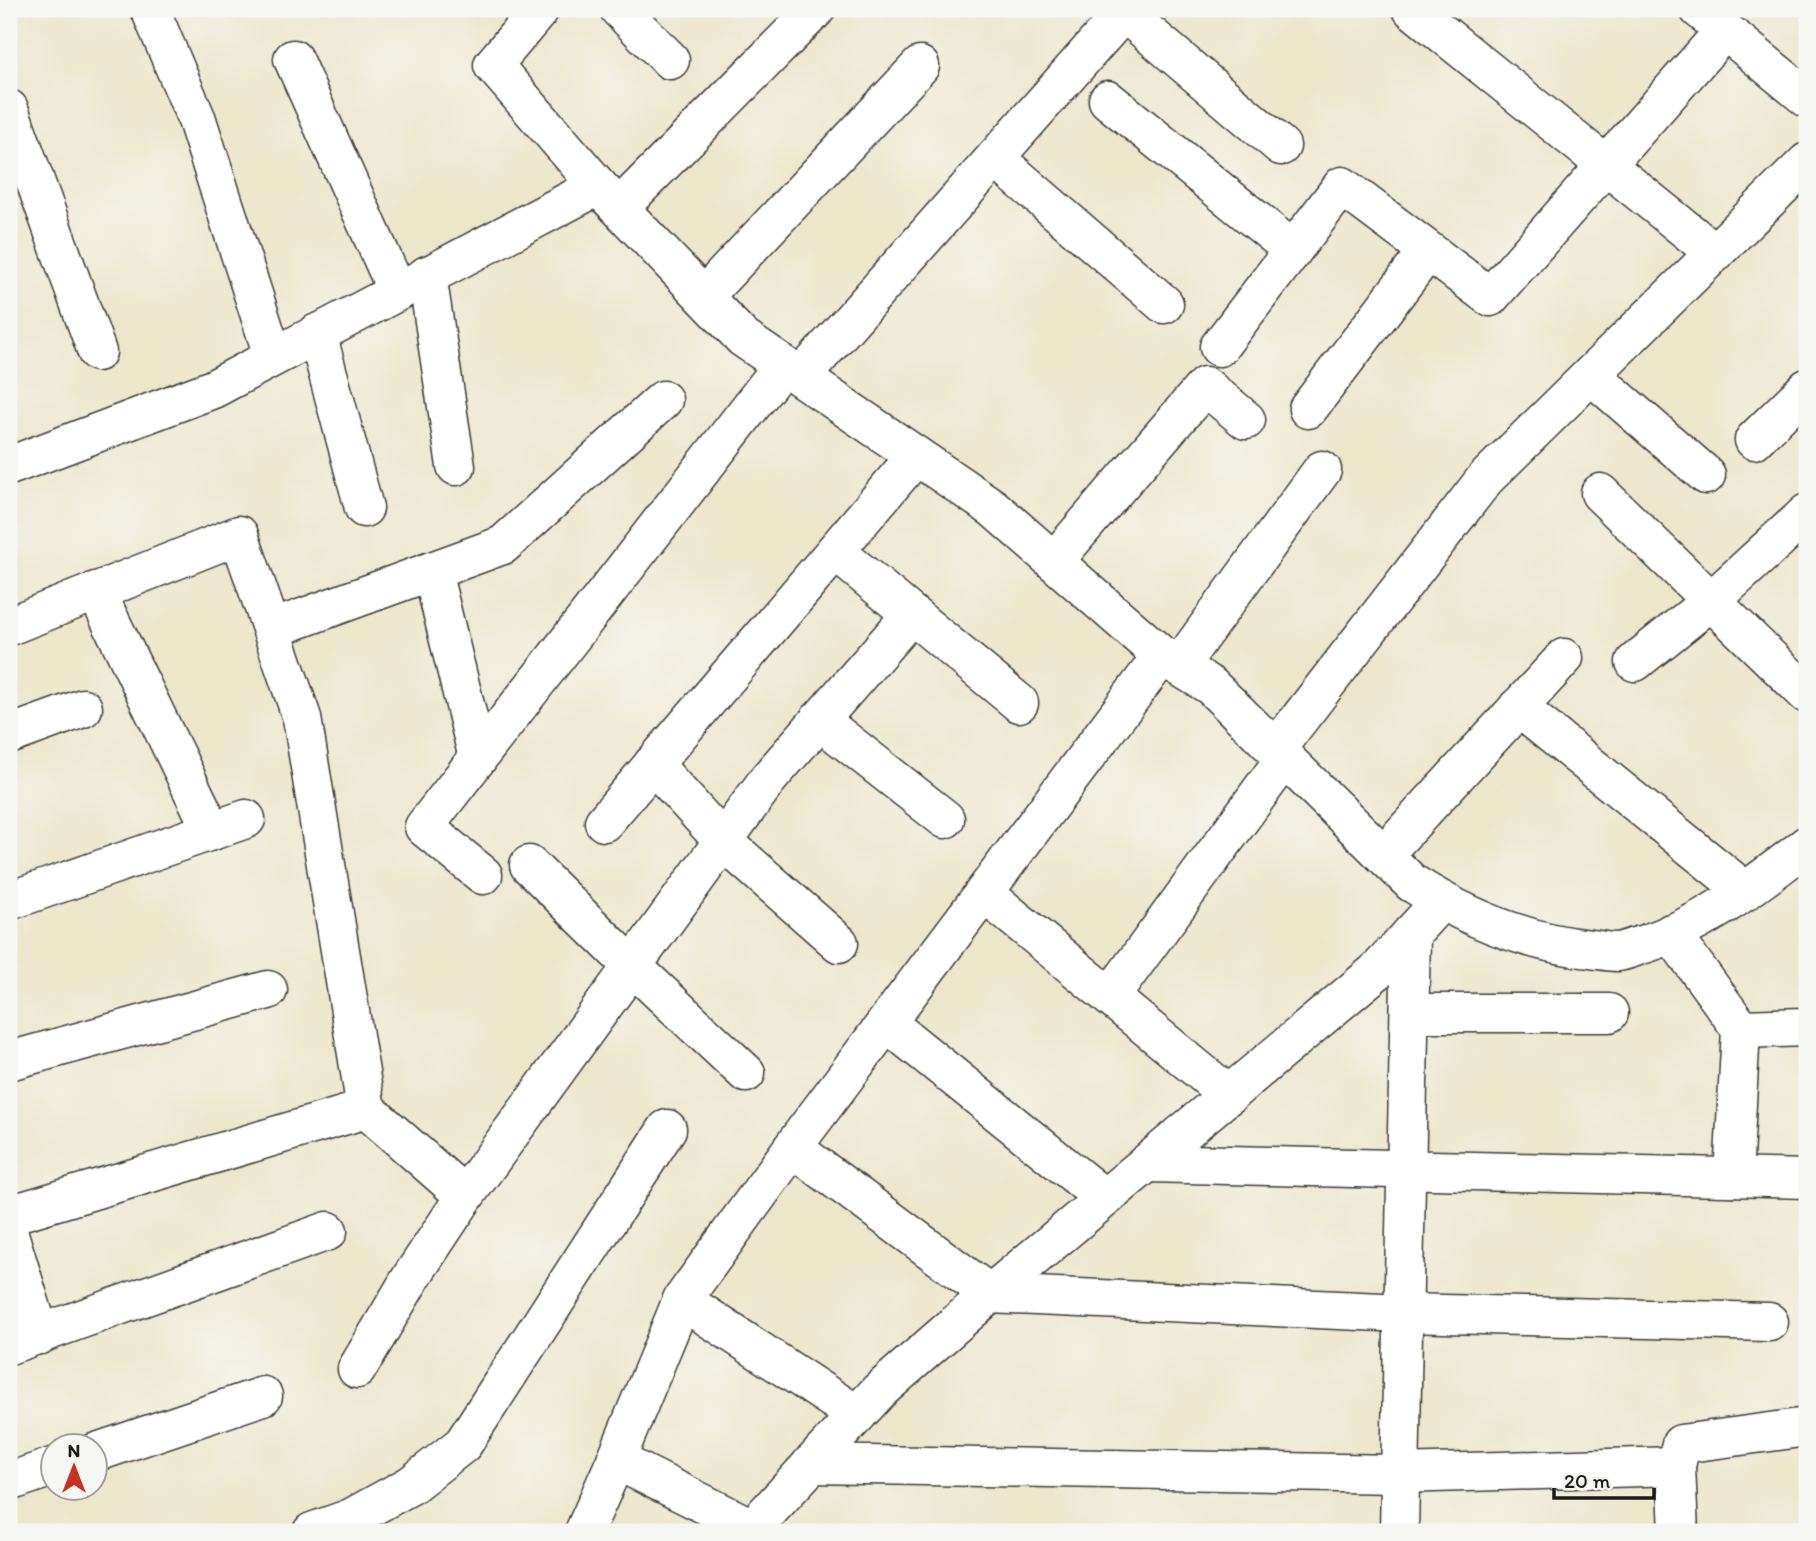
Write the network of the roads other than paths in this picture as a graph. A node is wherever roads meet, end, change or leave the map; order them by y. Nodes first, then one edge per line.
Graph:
1 (150, 9) edge
2 (540, 9) edge
3 (619, 9) edge
4 (816, 9) edge
5 (1412, 9) edge
6 (1122, 10) edge
7 (1712, 20) edge
8 (293, 59) dead end
9 (670, 60) dead end
10 (920, 66) dead end
11 (1807, 97) edge
12 (1108, 100) dead end
13 (9, 109) edge
14 (1281, 146) dead end
15 (995, 158) junction
16 (1807, 162) edge
17 (1607, 166) junction
18 (608, 197) junction
19 (1293, 250) junction
20 (1428, 251) junction
21 (1715, 253) junction
22 (412, 283) junction
23 (704, 296) junction
24 (1164, 304) dead end
25 (317, 333) junction
26 (1219, 347) dead end
27 (97, 352) dead end
28 (273, 356) junction
29 (792, 371) junction
30 (1591, 375) junction
31 (1807, 388) edge
32 (663, 400) dead end
33 (1308, 410) dead end
34 (1246, 420) dead end
35 (1754, 440) dead end
36 (916, 456) junction
37 (9, 465) edge
38 (456, 466) dead end
39 (1322, 470) dead end
40 (1706, 475) dead end
41 (1600, 493) dead end
42 (364, 508) dead end
43 (1807, 513) edge
44 (835, 551) junction
45 (1054, 561) junction
46 (432, 571) junction
47 (96, 591) junction
48 (1711, 601) junction
49 (911, 615) junction
50 (9, 626) edge
51 (272, 629) junction
52 (1564, 658) dead end
53 (1171, 661) junction
54 (1635, 662) dead end
55 (1807, 694) edge
56 (1019, 703) dead end
57 (1518, 707) junction
58 (82, 708) dead end
59 (820, 720) junction
60 (9, 735) edge
61 (1280, 754) junction
62 (478, 758) junction
63 (653, 764) junction
64 (945, 819) dead end
65 (604, 822) dead end
66 (723, 841) junction
67 (1807, 845) edge
68 (1383, 855) junction
69 (528, 865) dead end
70 (483, 875) dead end
71 (1744, 890) junction
72 (984, 893) junction
73 (9, 901) edge
74 (1441, 901) junction
75 (1671, 933) junction
76 (1411, 934) junction
77 (839, 943) dead end
78 (632, 966) junction
79 (268, 990) dead end
80 (1110, 997) junction
81 (1410, 1013) junction
82 (1609, 1013) dead end
83 (887, 1023) junction
84 (1807, 1027) edge
85 (1741, 1029) junction
86 (9, 1061) edge
87 (746, 1073) dead end
88 (1228, 1095) junction
89 (366, 1109) junction
90 (667, 1129) dead end
91 (793, 1148) junction
92 (1147, 1163) junction
93 (1406, 1169) junction
94 (1732, 1177) junction
95 (1807, 1179) edge
96 (466, 1196) junction
97 (1104, 1198) junction
98 (9, 1214) edge
99 (328, 1231) dead end
100 (9, 1234) edge
101 (990, 1294) junction
102 (682, 1300) junction
103 (1404, 1313) junction
104 (1769, 1322) dead end
105 (24, 1340) edge
106 (357, 1369) dead end
107 (263, 1396) dead end
108 (857, 1415) junction
109 (1807, 1427) edge
110 (108, 1448) edge
111 (616, 1460) junction
112 (811, 1464) junction
113 (1676, 1466) junction
114 (38, 1472) edge
115 (1400, 1475) junction
116 (9, 1482) edge
117 (330, 1529) edge
118 (750, 1530) edge
119 (583, 1532) edge
120 (1399, 1532) edge
121 (1679, 1532) edge

1 - 28 street
2 - 18 street
3 - 9 street
4 - 18 street
5 - 17 street
6 - 14 street
6 - 15 street
7 - 11 street
7 - 17 street
8 - 22 street
10 - 23 street
12 - 19 street
13 - 27 street
15 - 24 street
15 - 29 street
16 - 21 street
17 - 20 street
17 - 21 street
18 - 22 street
18 - 23 street
19 - 20 street
19 - 26 street
20 - 33 street
21 - 30 street
22 - 25 street
22 - 38 street
23 - 29 street
25 - 28 street
25 - 42 street
28 - 37 street
29 - 36 street
29 - 62 street
30 - 40 street
30 - 61 street
31 - 35 street
32 - 46 street
34 - 45 street
36 - 44 street
36 - 45 street
39 - 53 street
41 - 48 street
43 - 48 street
44 - 49 street
44 - 63 street
45 - 53 street
46 - 51 street
46 - 62 street
47 - 50 street
47 - 51 street
47 - 73 street
48 - 54 street
48 - 55 street
49 - 56 street
49 - 59 street
51 - 89 street
52 - 57 street
53 - 61 street
53 - 72 street
57 - 68 street
57 - 71 street
58 - 60 street
59 - 64 street
59 - 66 street
61 - 68 street
61 - 80 street
62 - 70 street
63 - 65 street
63 - 66 street
66 - 77 street
66 - 78 street
67 - 71 street
68 - 74 street
69 - 78 street
71 - 75 street
72 - 80 street
72 - 83 street
74 - 75 street
74 - 76 street
75 - 85 street
76 - 81 street
76 - 88 street
78 - 87 street
78 - 96 street
79 - 86 street
80 - 88 street
81 - 82 street
81 - 93 street
83 - 91 street
83 - 97 street
84 - 85 street
85 - 94 street
88 - 92 street
89 - 96 street
89 - 98 street
90 - 117 street
91 - 101 street
91 - 102 street
92 - 93 street
92 - 97 street
93 - 94 street
93 - 103 street
94 - 95 street
96 - 106 street
97 - 101 street
99 - 105 street
100 - 105 street
101 - 103 street
101 - 108 street
102 - 108 street
102 - 111 street
103 - 104 street
103 - 115 street
107 - 110 street
108 - 112 street
109 - 113 street
111 - 118 street
111 - 119 street
112 - 115 street
112 - 118 street
113 - 115 street
113 - 121 street
114 - 116 street
115 - 120 street

